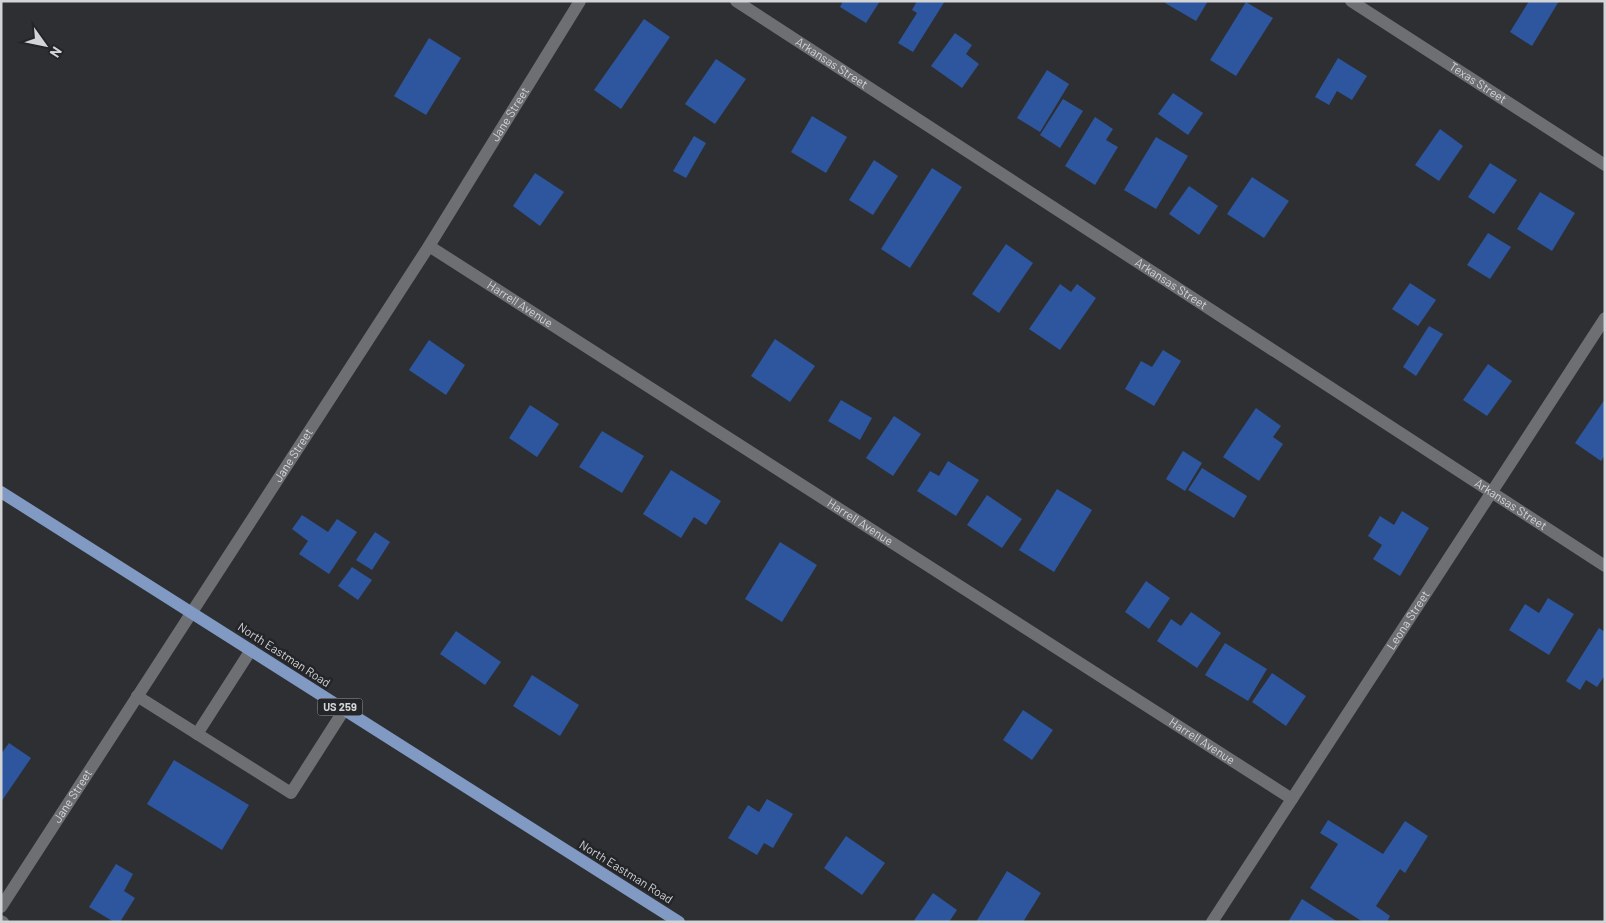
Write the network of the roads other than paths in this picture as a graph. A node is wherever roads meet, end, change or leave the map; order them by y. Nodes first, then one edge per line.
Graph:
1 (580, 1) edge
2 (736, 1) edge
3 (1351, 1) edge
4 (1605, 164) edge
5 (428, 246) junction
6 (1605, 318) edge
7 (1492, 491) junction
8 (1, 492) edge
9 (1605, 566) edge
10 (191, 612) junction
11 (251, 650) junction
12 (137, 696) junction
13 (344, 710) junction
14 (197, 734) junction
15 (1292, 799) junction
16 (1, 906) edge
17 (678, 922) edge
18 (1212, 922) edge

1 - 5 street, Jane Street
2 - 7 street, Arkansas Street
3 - 4 street, Texas Street
5 - 10 street, Jane Street
5 - 15 street, Harrell Avenue
6 - 7 street, Leona Street
7 - 9 street, Arkansas Street
7 - 15 street, Leona Street
8 - 10 main road, North Eastman Road / US 259
10 - 11 main road, North Eastman Road / US 259
10 - 12 street, Jane Street
11 - 13 main road, North Eastman Road / US 259
11 - 14 street
12 - 14 street
12 - 16 street, Jane Street
13 - 14 street
13 - 17 main road, North Eastman Road / US 259
15 - 18 street, Leona Street

